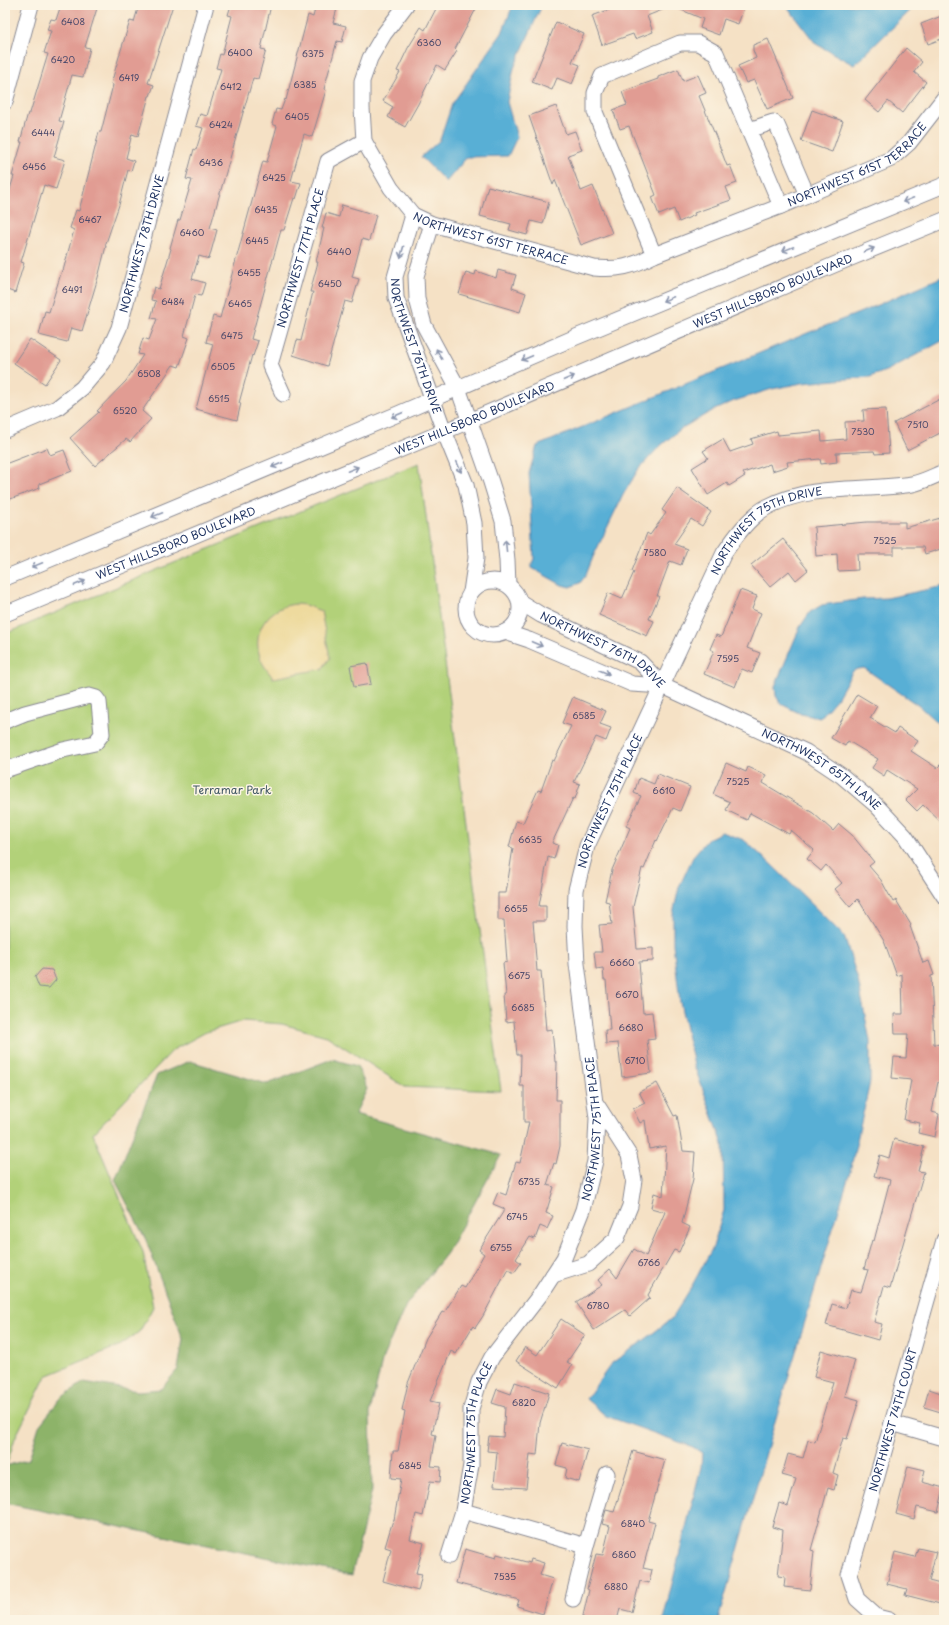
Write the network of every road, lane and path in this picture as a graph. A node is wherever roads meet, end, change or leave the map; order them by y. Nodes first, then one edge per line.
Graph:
1 (31, 5) edge
2 (206, 5) edge
3 (406, 5) edge
4 (944, 98) edge
5 (5, 102) edge
6 (749, 130) junction
7 (364, 141) junction
8 (944, 185) edge
9 (807, 195) junction
10 (781, 206) junction
11 (413, 215) junction
12 (944, 220) edge
13 (432, 224) junction
14 (654, 256) junction
15 (458, 388) junction
16 (283, 394) dead end
17 (432, 399) junction
18 (469, 421) junction
19 (5, 430) edge
20 (444, 431) junction
21 (944, 472) edge
22 (5, 578) edge
23 (508, 585) junction
24 (471, 592) junction
25 (520, 602) junction
26 (5, 614) edge
27 (505, 632) junction
28 (579, 633) junction
29 (568, 657) junction
30 (663, 686) junction
31 (5, 720) edge
32 (5, 770) edge
33 (944, 896) edge
34 (595, 1104) junction
35 (944, 1240) edge
36 (553, 1275) junction
37 (892, 1423) junction
38 (944, 1438) edge
39 (607, 1474) dead end
40 (463, 1511) junction
41 (586, 1546) junction
42 (449, 1556) dead end
43 (573, 1599) dead end
44 (889, 1620) edge

1 - 5 street
2 - 19 street, NORTHWEST 78TH DRIVE
3 - 7 street
4 - 9 street, NORTHWEST 61ST TERRACE
6 - 9 street
6 - 10 street, NORTHWEST 61ST TERRACE
6 - 14 street, NORTHWEST 61ST TERRACE
7 - 11 street, NORTHWEST 61ST TERRACE
7 - 16 street, NORTHWEST 77TH PLACE
8 -> 15 street
9 - 10 street, NORTHWEST 61ST TERRACE
10 - 14 street, NORTHWEST 61ST TERRACE
11 - 13 street, NORTHWEST 61ST TERRACE
11 -> 17 street, NORTHWEST 76TH DRIVE
18 -> 12 street, WEST HILLSBORO BOULEVARD
13 - 14 street, NORTHWEST 61ST TERRACE
15 -> 13 street, NORTHWEST 76TH DRIVE
15 - 17 street
15 - 18 street, NORTHWEST 76TH DRIVE
17 - 20 street, NORTHWEST 76TH DRIVE
17 -> 22 street
18 - 20 street, WEST HILLSBORO BOULEVARD
23 -> 18 street, NORTHWEST 76TH DRIVE
20 -> 24 street, NORTHWEST 76TH DRIVE
26 -> 20 street, WEST HILLSBORO BOULEVARD
21 - 30 street, NORTHWEST 75TH DRIVE
23 - 24 street
23 - 25 street
24 - 27 street
25 - 27 street
25 - 28 street, NORTHWEST 76TH DRIVE
27 -> 29 street, NORTHWEST 76TH DRIVE
28 - 29 street
28 - 30 street, NORTHWEST 76TH DRIVE
29 -> 30 street, NORTHWEST 76TH DRIVE
30 - 33 street, NORTHWEST 65TH LANE
30 - 34 street, NORTHWEST 75TH PLACE
31 - 32 street
34 - 36 street, NORTHWEST 75TH PLACE
34 - 36 street
35 - 37 street, NORTHWEST 74TH COURT
36 - 40 street, NORTHWEST 75TH PLACE
37 - 38 street
37 - 44 street, NORTHWEST 74TH COURT
39 - 41 street
40 - 41 street
40 - 42 street, NORTHWEST 75TH PLACE
41 - 43 street

